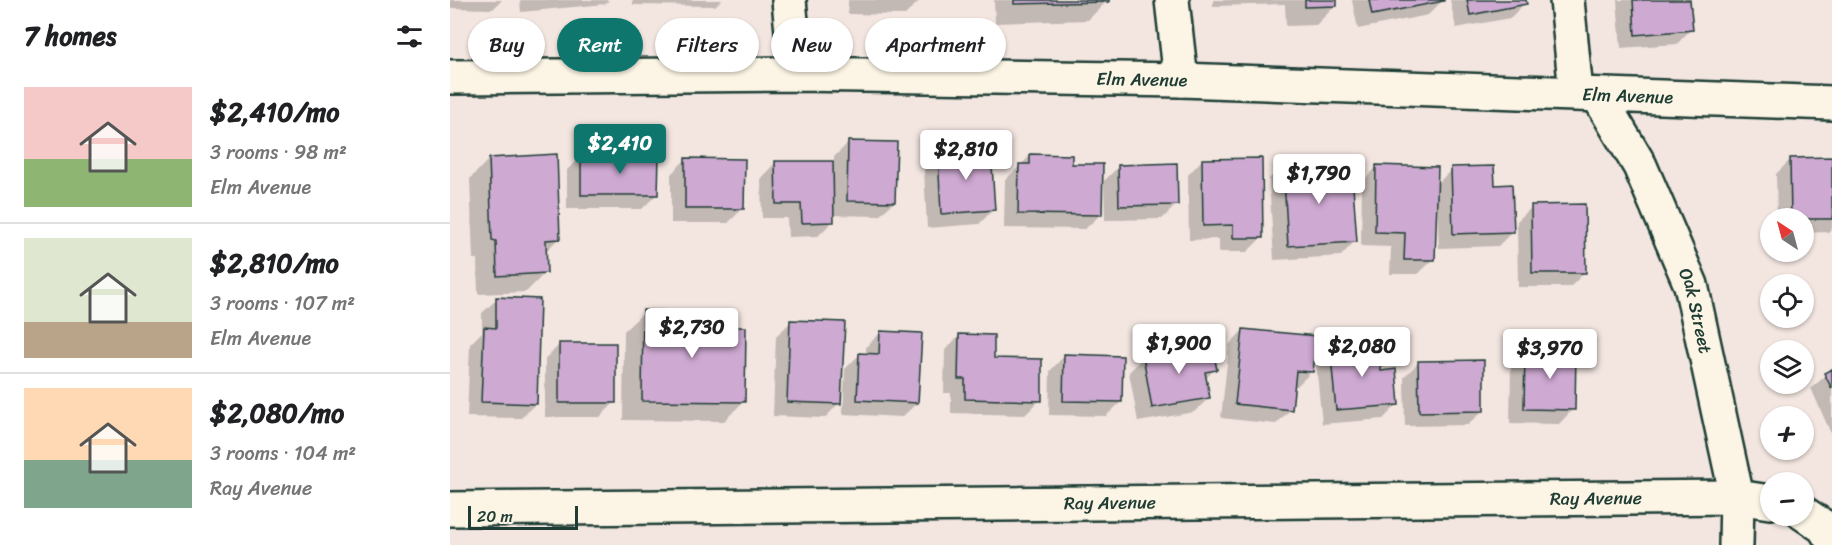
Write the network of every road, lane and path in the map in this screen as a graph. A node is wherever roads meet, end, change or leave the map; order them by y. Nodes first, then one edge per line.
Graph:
1 (789, 0) edge
2 (1172, 0) edge
3 (1567, 0) edge
4 (796, 74) junction
5 (450, 77) edge
6 (1181, 80) junction
7 (1587, 94) junction
8 (1832, 104) edge
9 (1737, 497) junction
10 (1760, 500) edge
11 (450, 509) edge
12 (1814, 520) edge
13 (1832, 540) edge
14 (1736, 545) edge

1 - 4 street
2 - 6 street
3 - 7 street
4 - 5 street, Elm Avenue
4 - 6 street, Elm Avenue
6 - 7 street, Elm Avenue
7 - 8 street, Elm Avenue
7 - 9 street, Oak Street
9 - 10 street, Ray Avenue
9 - 11 street, Ray Avenue
9 - 14 street, Oak Street
12 - 13 street

